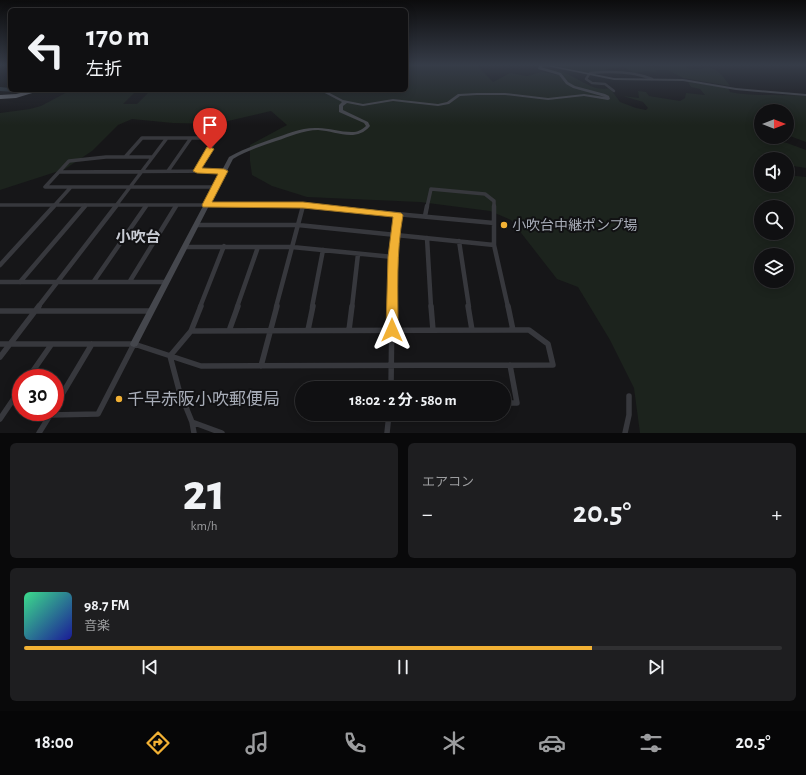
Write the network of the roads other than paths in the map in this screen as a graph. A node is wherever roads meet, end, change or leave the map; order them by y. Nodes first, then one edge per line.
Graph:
1 (571, 85) edge
2 (607, 85) edge
3 (714, 85) edge
4 (614, 91) dead end
5 (31, 92) edge
6 (325, 92) edge
7 (806, 95) edge
8 (0, 97) edge
9 (346, 102) junction
10 (222, 129) dead end
11 (167, 138) junction
12 (191, 138) junction
13 (216, 138) junction
14 (126, 156) junction
15 (152, 156) junction
16 (168, 171) junction
17 (197, 171) junction
18 (224, 171) junction
19 (59, 172) junction
20 (141, 172) junction
21 (71, 187) junction
22 (130, 187) junction
23 (216, 187) junction
24 (0, 205) edge
25 (54, 205) junction
26 (116, 205) junction
27 (146, 205) junction
28 (176, 205) junction
29 (206, 205) junction
30 (303, 205) junction
31 (84, 206) junction
32 (398, 215) junction
33 (425, 216) junction
34 (494, 223) junction
35 (196, 225) junction
36 (298, 225) junction
37 (394, 235) junction
38 (427, 238) junction
39 (460, 241) junction
40 (494, 245) junction
41 (224, 246) junction
42 (184, 247) junction
43 (258, 247) junction
44 (292, 247) junction
45 (324, 250) junction
46 (358, 254) junction
47 (393, 257) junction
48 (0, 265) edge
49 (94, 281) junction
50 (130, 281) junction
51 (0, 282) edge
52 (20, 282) junction
53 (58, 282) junction
54 (166, 282) junction
55 (0, 311) edge
56 (35, 311) junction
57 (151, 311) junction
58 (308, 330) junction
59 (349, 330) junction
60 (392, 330) junction
61 (433, 330) junction
62 (472, 330) junction
63 (513, 330) junction
64 (191, 331) junction
65 (229, 331) junction
66 (270, 331) junction
67 (0, 344) edge
68 (10, 344) junction
69 (51, 344) junction
70 (92, 344) junction
71 (134, 344) junction
72 (170, 356) junction
73 (0, 357) edge
74 (392, 365) junction
75 (510, 365) junction
76 (260, 366) junction
77 (34, 369) edge
78 (391, 381) edge
79 (64, 391) edge
80 (629, 396) dead end
81 (12, 401) edge
82 (511, 404) edge
83 (64, 414) edge
84 (0, 419) edge
85 (47, 421) edge
86 (388, 421) edge
87 (192, 422) junction
88 (39, 433) edge
89 (194, 433) edge
90 (222, 433) edge
91 (387, 433) edge
92 (625, 433) edge

1 - 9 main road
2 - 4 street
3 - 7 main road
5 - 8 highway
6 - 9 main road
9 - 18 main road
10 - 13 street
11 - 12 street
11 - 14 street
11 - 15 street
12 - 13 street
12 - 16 street
13 - 17 street
14 - 15 street
14 - 19 street
15 - 20 street
16 - 17 street
16 - 20 street
17 - 18 street
18 - 23 main road
19 - 20 street
19 - 21 street
20 - 22 street
21 - 22 street
21 - 25 street
22 - 23 street
22 - 26 street
23 - 29 main road
24 - 25 street
25 - 31 street
25 - 48 street
26 - 27 street
26 - 31 street
26 - 53 street
27 - 28 street
27 - 49 street
28 - 29 street
28 - 50 street
29 - 30 street
29 - 35 main road
30 - 32 street
30 - 36 street
31 - 52 street
32 - 33 street
32 - 37 street
33 - 34 street
33 - 34 street
34 - 40 street
35 - 36 street
35 - 42 main road
36 - 37 street
36 - 44 street
37 - 38 street
37 - 47 street
38 - 39 street
38 - 61 street
39 - 40 street
39 - 62 street
40 - 63 street
41 - 42 street
41 - 43 street
41 - 64 street
42 - 54 main road
43 - 44 street
43 - 65 street
44 - 45 street
44 - 66 street
45 - 46 street
45 - 58 street
46 - 47 street
46 - 59 street
47 - 60 street
49 - 50 street
49 - 53 street
50 - 54 street
51 - 52 street
52 - 53 street
53 - 56 street
54 - 57 main road
55 - 56 street
56 - 57 street
56 - 68 street
57 - 71 main road
58 - 59 street
58 - 66 street
59 - 60 street
60 - 61 street
60 - 74 street
61 - 62 street
62 - 63 street
63 - 75 street
64 - 65 street
64 - 72 street
65 - 66 street
66 - 76 street
67 - 68 street
68 - 69 street
68 - 73 street
69 - 70 street
69 - 77 street
70 - 71 street
70 - 79 street
71 - 72 street
71 - 83 street
72 - 76 street
72 - 87 street
74 - 75 street
74 - 76 street
74 - 78 street
75 - 82 street
80 - 92 street
81 - 84 street
85 - 88 street
86 - 91 street
87 - 89 street
87 - 90 street

